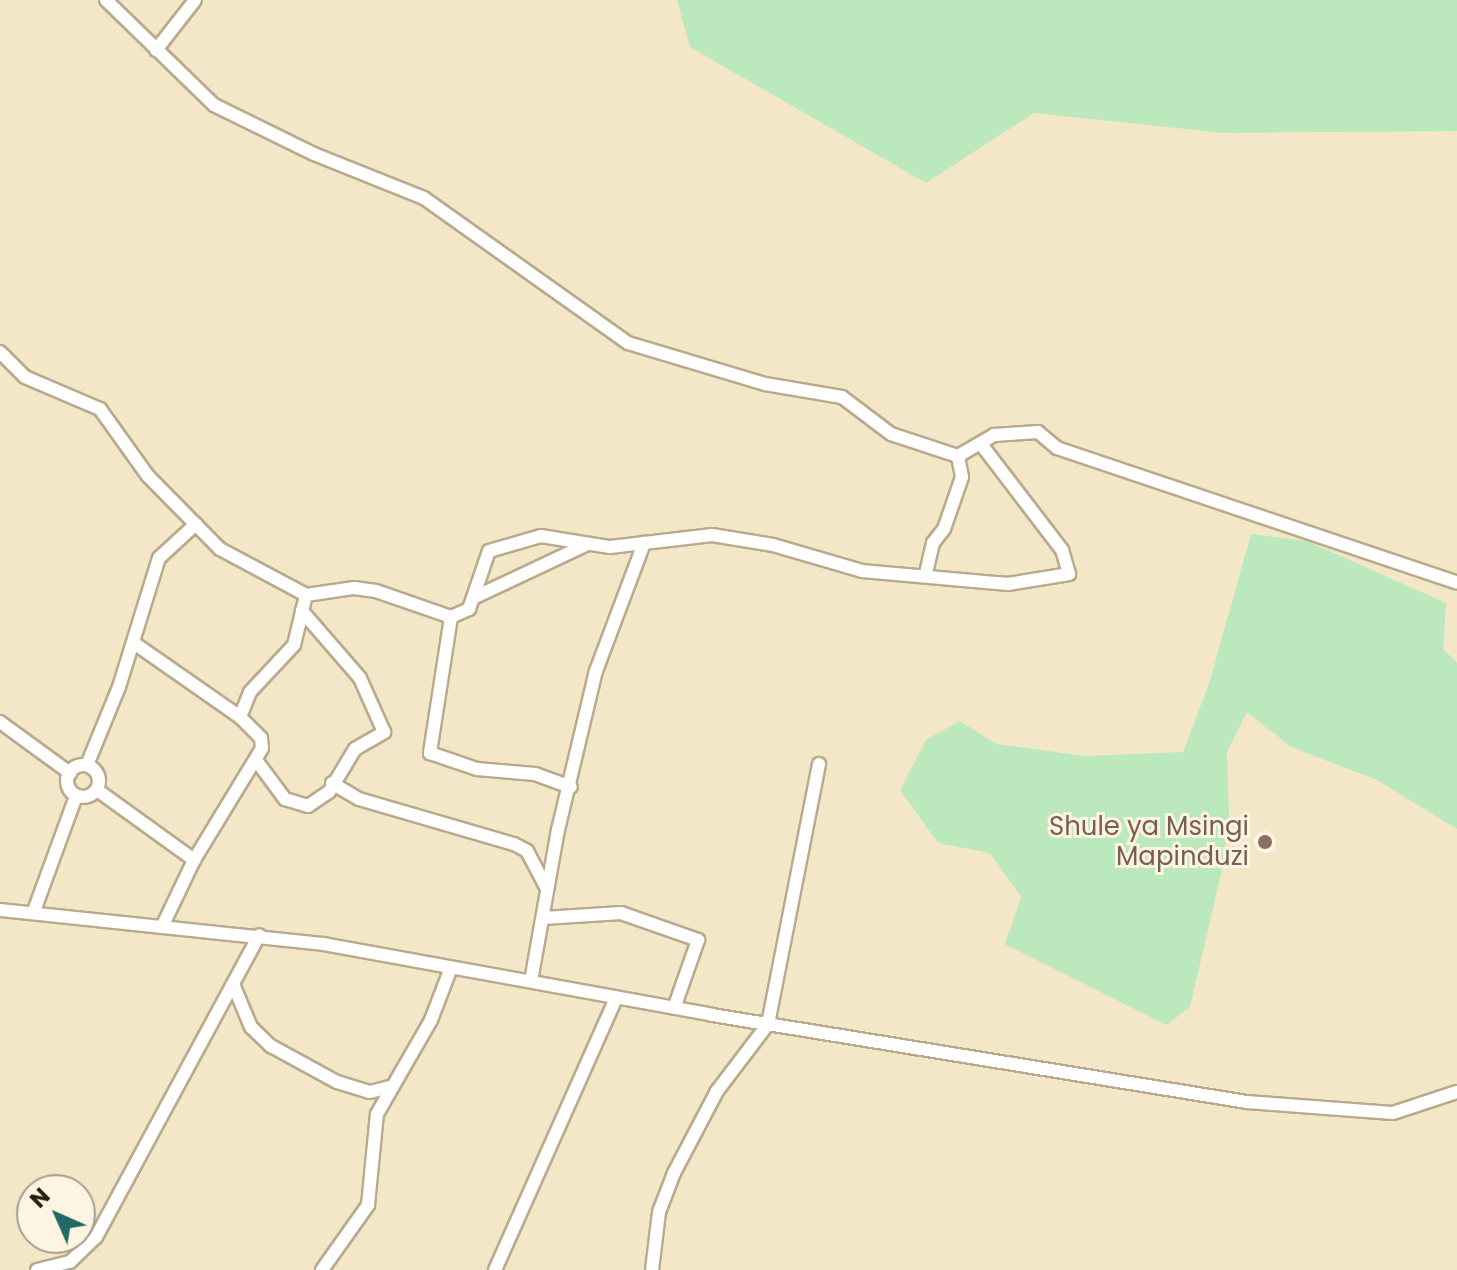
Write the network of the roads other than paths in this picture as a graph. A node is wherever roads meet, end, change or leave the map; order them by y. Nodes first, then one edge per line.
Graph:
1 (106, 0) edge
2 (195, 0) edge
3 (156, 50) junction
4 (0, 352) edge
5 (981, 444) junction
6 (958, 456) junction
7 (196, 524) junction
8 (591, 543) junction
9 (644, 543) junction
10 (926, 573) junction
11 (1457, 583) edge
12 (306, 595) junction
13 (473, 598) junction
14 (302, 611) junction
15 (451, 617) junction
16 (134, 643) junction
17 (240, 717) junction
18 (0, 722) edge
19 (256, 760) junction
20 (819, 764) dead end
21 (87, 765) junction
22 (70, 773) junction
23 (332, 783) junction
24 (571, 787) junction
25 (97, 790) junction
26 (76, 796) junction
27 (194, 860) junction
28 (547, 889) junction
29 (0, 910) edge
30 (34, 911) junction
31 (544, 918) junction
32 (162, 927) junction
33 (259, 935) junction
34 (451, 968) junction
35 (531, 981) junction
36 (233, 984) junction
37 (616, 998) junction
38 (674, 1008) junction
39 (768, 1024) junction
40 (390, 1087) junction
41 (1457, 1092) edge
42 (37, 1270) edge
43 (322, 1270) edge
44 (495, 1270) edge
45 (652, 1270) edge

1 - 3 street
2 - 3 street
3 - 6 street
4 - 7 street
5 - 6 street
5 - 10 street
5 - 11 street
6 - 10 street
7 - 12 street
7 - 16 street
8 - 9 street
8 - 13 street
8 - 13 street
9 - 10 street
9 - 24 street
12 - 14 street
12 - 15 street
13 - 15 street
14 - 17 street
14 - 23 street
15 - 24 street
16 - 17 street
16 - 21 street
17 - 19 street
18 - 22 street
19 - 23 street
19 - 27 street
20 - 39 street
21 - 22 street
21 - 25 street
22 - 26 street
23 - 28 street
24 - 28 street
25 - 26 street
25 - 27 street
26 - 30 street
27 - 32 street
28 - 31 street
29 - 30 street
30 - 32 street
31 - 35 street
31 - 38 street
32 - 33 street
33 - 34 street
33 - 36 street
34 - 35 street
34 - 40 street
35 - 37 street
36 - 40 street
36 - 42 street
37 - 38 street
37 - 44 street
38 - 39 street
39 - 41 street
39 - 45 street
40 - 43 street

